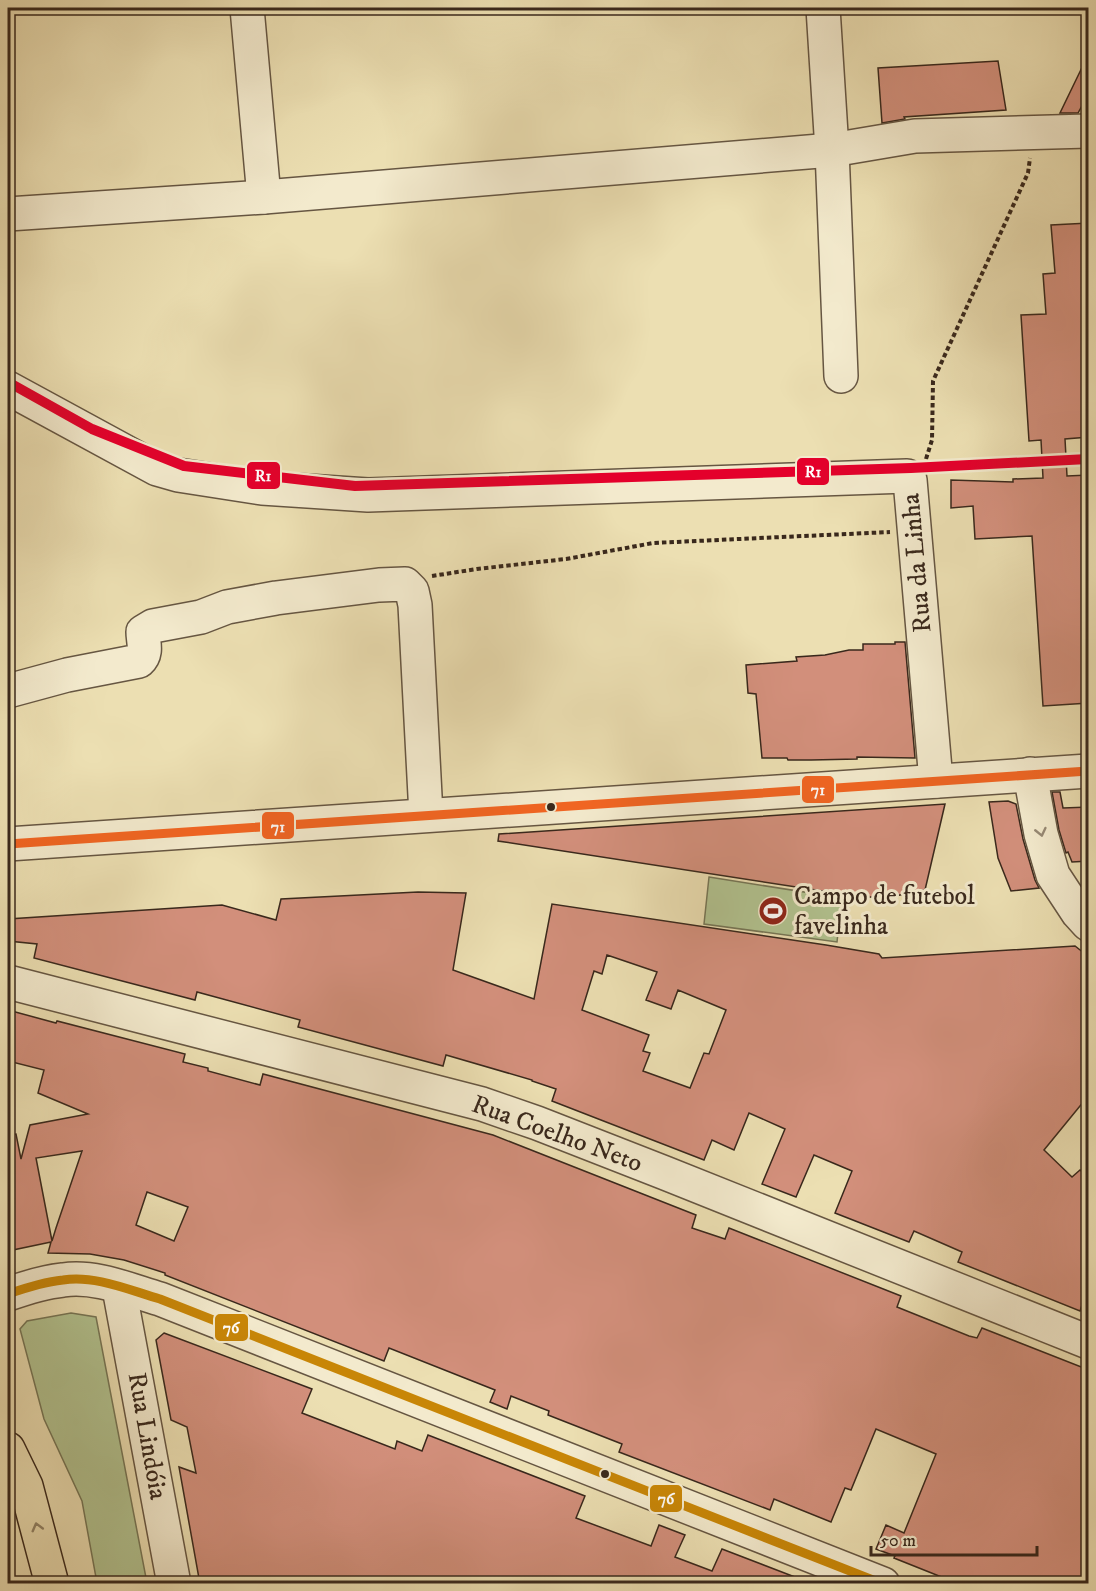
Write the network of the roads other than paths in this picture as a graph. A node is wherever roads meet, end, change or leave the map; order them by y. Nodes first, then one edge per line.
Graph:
1 (247, 8) edge
2 (824, 8) edge
3 (1089, 131) edge
4 (832, 150) junction
5 (264, 197) junction
6 (8, 214) edge
7 (841, 376) dead end
8 (8, 388) edge
9 (8, 691) edge
10 (1089, 771) edge
11 (1030, 774) junction
12 (936, 781) junction
13 (426, 815) junction
14 (8, 844) edge
15 (1089, 924) edge
16 (8, 982) edge
17 (119, 1288) junction
18 (8, 1294) edge
19 (1089, 1342) edge
20 (8, 1449) edge
21 (52, 1584) edge
22 (174, 1584) edge
23 (883, 1584) edge

1 - 5 street
2 - 4 street
3 - 4 street
4 - 5 street
4 - 7 street
5 - 6 street
8 - 12 street, Rua da Linha
9 - 13 street
10 - 11 street
11 - 12 street
11 -> 15 street
12 - 13 street
13 - 14 street
16 - 19 street, Rua Coelho Neto
17 - 18 street
17 - 22 street, Rua Lindóia
17 - 23 street
21 -> 20 highway

